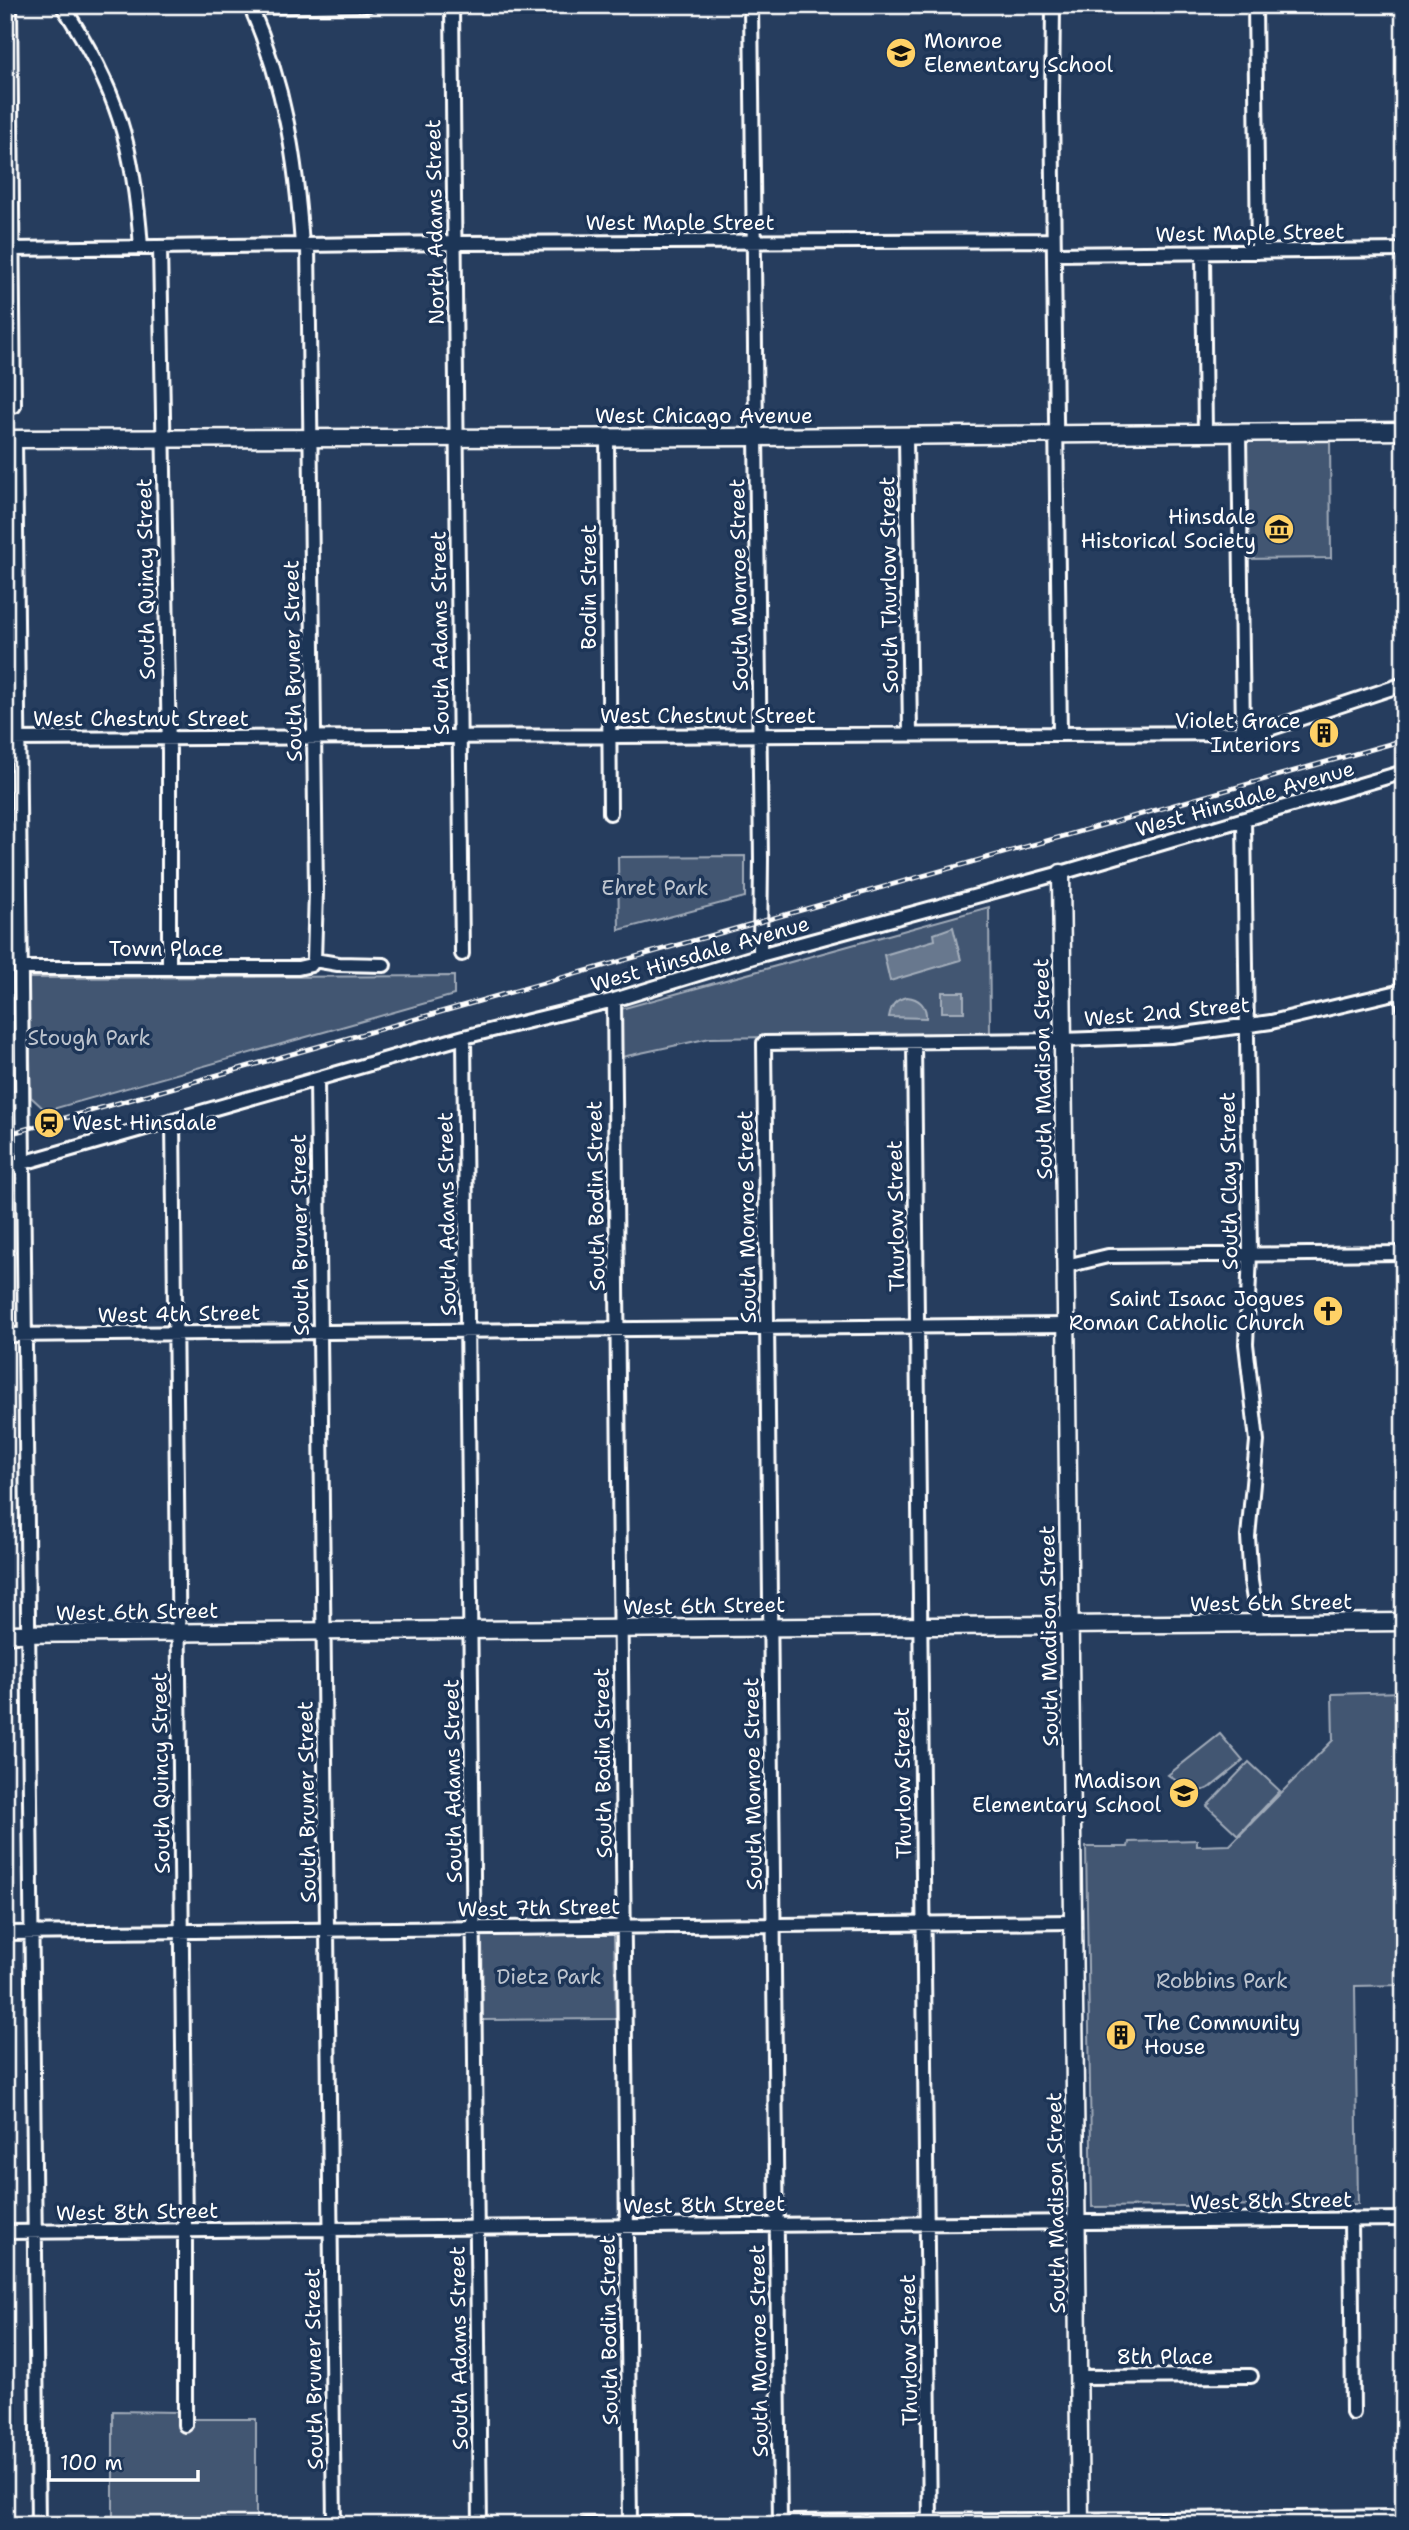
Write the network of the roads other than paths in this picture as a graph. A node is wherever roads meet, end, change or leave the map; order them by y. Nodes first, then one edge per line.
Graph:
1 (10, 5) edge
2 (62, 5) edge
3 (367, 5) edge
4 (452, 5) edge
5 (751, 5) edge
6 (1053, 5) edge
7 (1255, 5) edge
8 (250, 6) edge
9 (1054, 240) junction
10 (754, 242) junction
11 (455, 243) junction
12 (305, 245) junction
13 (141, 247) junction
14 (160, 247) junction
15 (13, 249) junction
16 (1404, 250) edge
17 (1258, 252) junction
18 (1203, 253) junction
19 (1054, 254) junction
20 (14, 406) dead end
21 (1404, 431) edge
22 (1239, 432) junction
23 (1205, 433) junction
24 (1056, 435) junction
25 (757, 436) junction
26 (906, 436) junction
27 (607, 437) junction
28 (457, 438) junction
29 (10, 439) edge
30 (310, 439) junction
31 (163, 440) junction
32 (1404, 684) edge
33 (1243, 733) junction
34 (910, 734) junction
35 (1059, 734) junction
36 (609, 735) junction
37 (760, 736) junction
38 (460, 737) junction
39 (168, 738) junction
40 (313, 738) junction
41 (11, 739) edge
42 (1404, 772) edge
43 (610, 813) dead end
44 (1244, 820) junction
45 (1061, 873) junction
46 (462, 954) dead end
47 (760, 955) junction
48 (312, 962) junction
49 (384, 965) dead end
50 (22, 968) junction
51 (169, 968) junction
52 (1404, 976) edge
53 (1402, 991) junction
54 (614, 1000) junction
55 (1404, 1008) edge
56 (1247, 1026) junction
57 (464, 1037) junction
58 (1063, 1040) junction
59 (914, 1042) junction
60 (764, 1043) joint
61 (317, 1079) junction
62 (22, 1096) junction
63 (5, 1101) edge
64 (173, 1120) junction
65 (23, 1164) junction
66 (5, 1168) edge
67 (1404, 1253) edge
68 (1250, 1254) junction
69 (1066, 1266) junction
70 (1067, 1325) junction
71 (917, 1326) junction
72 (767, 1328) junction
73 (617, 1329) junction
74 (467, 1330) junction
75 (322, 1332) junction
76 (176, 1334) junction
77 (5, 1335) edge
78 (26, 1335) junction
79 (1404, 1622) edge
80 (1258, 1624) junction
81 (920, 1625) junction
82 (770, 1626) junction
83 (1070, 1626) junction
84 (621, 1628) junction
85 (471, 1629) junction
86 (325, 1631) junction
87 (179, 1632) junction
88 (5, 1634) edge
89 (29, 1634) junction
90 (1074, 1922) junction
91 (924, 1923) junction
92 (774, 1925) junction
93 (624, 1927) junction
94 (474, 1928) junction
95 (328, 1930) junction
96 (182, 1931) junction
97 (5, 1933) edge
98 (32, 1933) junction
99 (1351, 2219) junction
100 (1404, 2219) edge
101 (927, 2222) junction
102 (1077, 2222) junction
103 (777, 2224) junction
104 (627, 2225) junction
105 (477, 2227) junction
106 (331, 2229) junction
107 (185, 2230) junction
108 (5, 2232) edge
109 (36, 2232) junction
110 (1251, 2376) dead end
111 (1079, 2377) junction
112 (1353, 2413) dead end
113 (185, 2426) dead end
114 (1404, 2517) edge
115 (1379, 2521) edge
116 (1080, 2522) edge
117 (1230, 2522) edge
118 (690, 2523) edge
119 (930, 2523) edge
120 (630, 2524) edge
121 (780, 2524) edge
122 (38, 2525) edge
123 (334, 2525) edge
124 (480, 2525) edge
125 (585, 2525) edge

1 - 15 street
2 - 13 street
3 - 8 street
4 - 11 street, North Adams Street
5 - 10 street, South Monroe Street
6 - 9 street
7 - 17 street
8 - 12 street, South Bruner Street
9 - 10 street, West Maple Street
9 - 19 street
10 - 11 street, West Maple Street
10 - 25 street, South Monroe Street
11 - 12 street, West Maple Street
11 - 28 street, North Adams Street
12 - 14 street, West Maple Street
12 - 30 street, South Bruner Street
13 - 14 street, West Maple Street
13 - 15 street, West Maple Street
14 - 31 street, South Quincy Street
15 - 20 street
16 - 17 street, West Maple Street
17 - 18 street, West Maple Street
18 - 19 street, West Maple Street
18 - 23 street
19 - 24 street
21 - 22 street, West Chicago Avenue
22 - 23 street, West Chicago Avenue
22 - 33 street
23 - 24 street, West Chicago Avenue
24 - 26 street, West Chicago Avenue
24 - 35 street
25 - 26 street, West Chicago Avenue
25 - 27 street, West Chicago Avenue
25 - 37 street, South Monroe Street
26 - 34 street, South Thurlow Street
27 - 28 street, West Chicago Avenue
27 - 36 street, Bodin Street
28 - 30 street, West Chicago Avenue
28 - 38 street, South Adams Street
29 - 31 street, West Chicago Avenue
29 - 41 street
30 - 31 street, West Chicago Avenue
30 - 40 street, South Bruner Street
31 - 39 street, South Quincy Street
32 - 33 street, West Chestnut Street
33 - 35 street, West Chestnut Street
34 - 35 street, West Chestnut Street
34 - 37 street, West Chestnut Street
36 - 37 street, West Chestnut Street
36 - 38 street, West Chestnut Street
36 - 43 street, Bodin Street
37 - 47 street, South Monroe Street
38 - 40 street, West Chestnut Street
38 - 46 street, South Adams Street
39 - 40 street, West Chestnut Street
39 - 41 street, West Chestnut Street
39 - 51 street, South Quincy Street
40 - 48 street, South Bruner Street
41 - 50 street
42 - 44 street, West Hinsdale Avenue
44 - 45 street, West Hinsdale Avenue
44 - 56 street, South Clay Street
45 - 47 street, West Hinsdale Avenue
45 - 58 street, South Madison Street
47 - 54 street, West Hinsdale Avenue
48 - 49 street, Town Place
48 - 51 street, Town Place
50 - 51 street, Town Place
50 - 62 street
52 - 53 street
53 - 55 street
53 - 56 street, West 2nd Street
54 - 57 street, West Hinsdale Avenue
54 - 73 street, South Bodin Street
56 - 58 street, West 2nd Street
56 - 68 street, South Clay Street
57 - 61 street, West Hinsdale Avenue
57 - 74 street, South Adams Street
58 - 59 street, West 2nd Street
58 - 69 street, South Madison Street
59 - 60 street, West 2nd Street
59 - 71 street, Thurlow Street
60 - 72 street, South Monroe Street
61 - 64 street, West Hinsdale Avenue
61 - 75 street, South Bruner Street
62 - 63 street
62 - 65 street
64 - 65 street, West Hinsdale Avenue
64 - 76 street, South Quincy Street
65 - 66 street, West Hinsdale Avenue
65 - 78 street
67 - 68 street
68 - 69 street
68 - 80 street, South Clay Street
69 - 70 street, South Madison Street
70 - 71 street, West 4th Street
70 - 83 street, South Madison Street
71 - 72 street, West 4th Street
71 - 81 street, Thurlow Street
72 - 73 street, West 4th Street
72 - 82 street, South Monroe Street
73 - 74 street, West 4th Street
73 - 84 street, South Bodin Street
74 - 75 street, West 4th Street
74 - 85 street, South Adams Street
75 - 76 street, West 4th Street
75 - 86 street, South Bruner Street
76 - 78 street, West 4th Street
76 - 87 street, South Quincy Street
77 - 78 street, West 4th Street
78 - 89 street
79 - 80 street, West 6th Street
80 - 83 street, West 6th Street
81 - 82 street, West 6th Street
81 - 83 street, West 6th Street
81 - 91 street, Thurlow Street
82 - 84 street, West 6th Street
82 - 92 street, South Monroe Street
83 - 90 street, South Madison Street
84 - 85 street, West 6th Street
84 - 93 street, South Bodin Street
85 - 86 street, West 6th Street
85 - 94 street, South Adams Street
86 - 87 street, West 6th Street
86 - 95 street, South Bruner Street
87 - 89 street, West 6th Street
87 - 96 street, South Quincy Street
88 - 89 street, West 6th Street
89 - 98 street
90 - 91 street, West 7th Street
90 - 102 street, South Madison Street
91 - 92 street, West 7th Street
91 - 101 street, Thurlow Street
92 - 93 street, West 7th Street
92 - 103 street, South Monroe Street
93 - 94 street, West 7th Street
93 - 104 street, South Bodin Street
94 - 95 street, West 7th Street
94 - 105 street, South Adams Street
95 - 96 street, West 7th Street
95 - 106 street, South Bruner Street
96 - 98 street, West 7th Street
96 - 107 street, South Quincy Street
97 - 98 street, West 7th Street
98 - 109 street
99 - 100 street, West 8th Street
99 - 102 street, West 8th Street
99 - 112 street
101 - 102 street, West 8th Street
101 - 103 street, West 8th Street
101 - 119 street, Thurlow Street
102 - 111 street, South Madison Street
103 - 104 street, West 8th Street
103 - 121 street, South Monroe Street
104 - 105 street, West 8th Street
104 - 120 street, South Bodin Street
105 - 106 street, West 8th Street
105 - 124 street, South Adams Street
106 - 107 street, West 8th Street
106 - 123 street, South Bruner Street
107 - 109 street, West 8th Street
107 - 113 street, South Quincy Street
108 - 109 street, West 8th Street
109 - 122 street
110 - 111 street, 8th Place
111 - 116 street, South Madison Street
114 - 115 street
115 - 117 street
116 - 117 street
116 - 119 street
118 - 120 street
119 - 121 street
120 - 125 street

